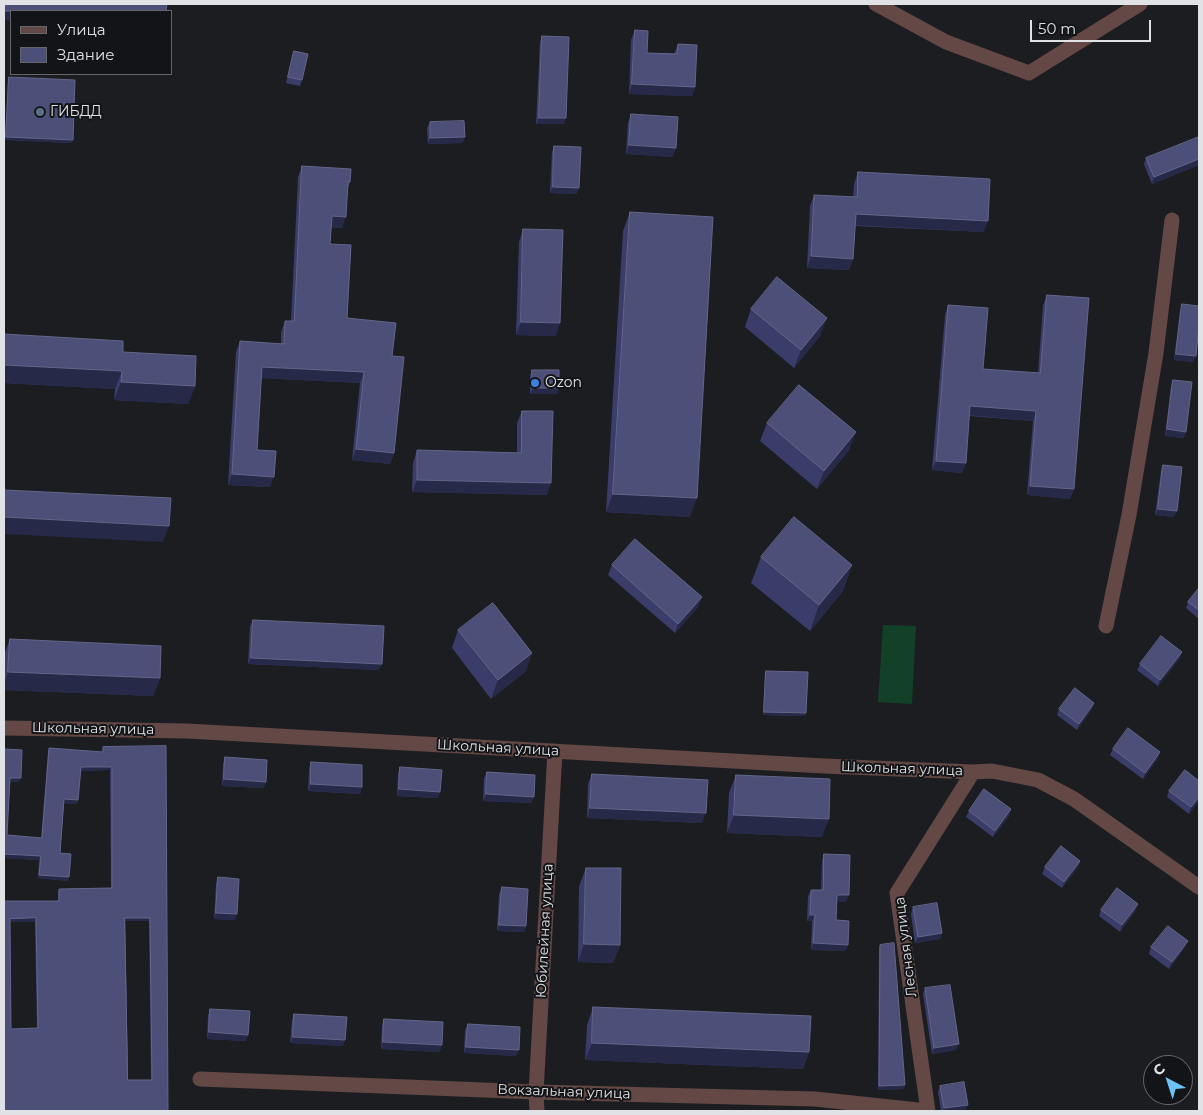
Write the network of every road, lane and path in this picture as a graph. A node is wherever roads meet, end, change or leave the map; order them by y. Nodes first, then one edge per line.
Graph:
1 (876, 4) edge
2 (1140, 4) edge
3 (1172, 220) dead end
4 (1106, 626) dead end
5 (4, 728) edge
6 (555, 751) junction
7 (973, 772) junction
8 (1199, 887) edge
9 (200, 1079) dead end
10 (536, 1092) junction
11 (537, 1111) edge
12 (928, 1111) edge

1 - 2 street
3 - 4 street
5 - 6 street, Школьная улица
6 - 7 street, Школьная улица
6 - 10 street, Юбилейная улица
7 - 8 street, Школьная улица
7 - 12 street, Лесная улица
9 - 10 street, Вокзальная улица
10 - 11 street, Юбилейная улица
10 - 12 street, Вокзальная улица

